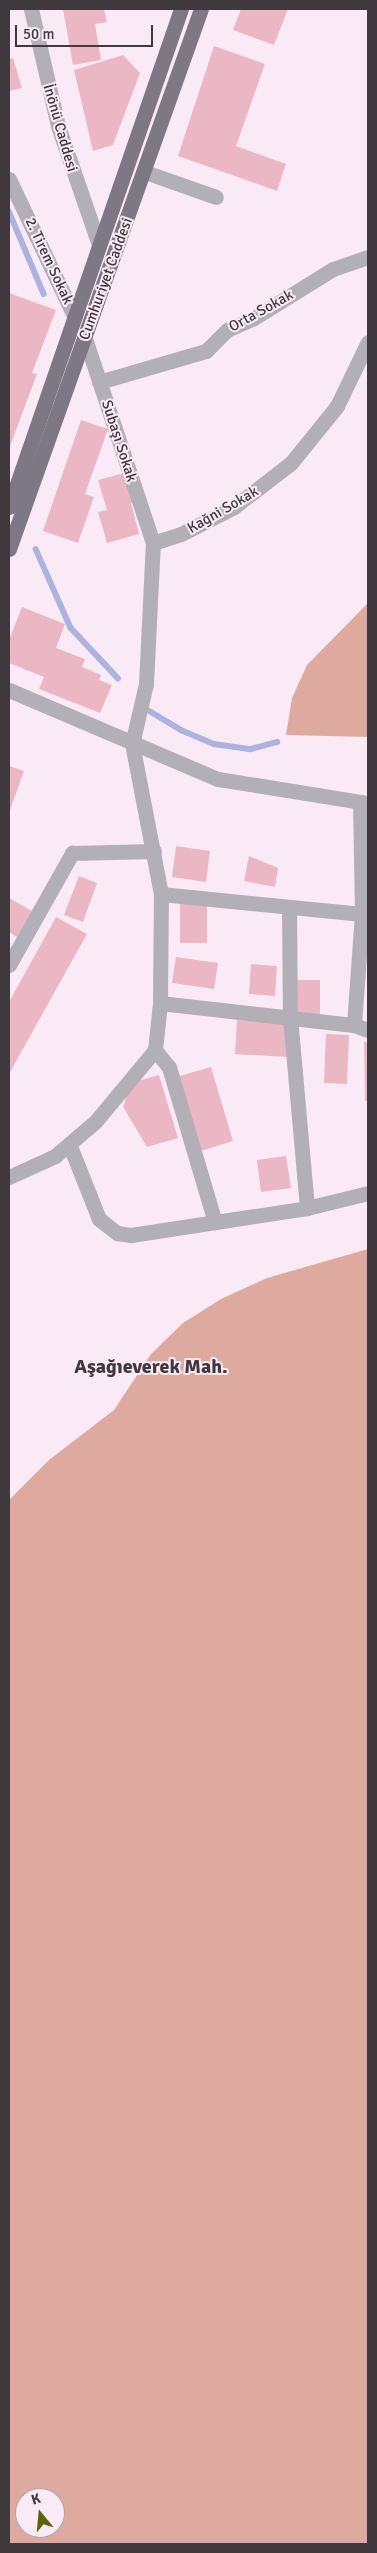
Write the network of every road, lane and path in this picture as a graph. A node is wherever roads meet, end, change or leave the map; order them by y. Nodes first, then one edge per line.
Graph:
1 (31, 9) edge
2 (181, 9) edge
3 (201, 9) edge
4 (145, 172) junction
5 (9, 179) edge
6 (216, 197) dead end
7 (99, 245) junction
8 (368, 257) edge
9 (74, 316) junction
10 (85, 339) junction
11 (368, 342) edge
12 (99, 382) junction
13 (9, 507) edge
14 (153, 543) junction
15 (9, 549) edge
16 (9, 690) edge
17 (132, 744) junction
18 (364, 802) edge
19 (154, 851) junction
20 (161, 894) junction
21 (289, 908) junction
22 (362, 914) junction
23 (9, 965) edge
24 (160, 1003) junction
25 (290, 1017) junction
26 (361, 1027) edge
27 (155, 1050) junction
28 (70, 1146) junction
29 (9, 1177) edge
30 (368, 1193) edge
31 (307, 1208) junction
32 (215, 1222) junction

1 - 7 street, İnönü Caddesi
2 - 7 main road, Cumhuriyet Caddesi
3 - 4 main road, Cumhuriyet Caddesi
4 - 6 street
4 - 10 main road, Cumhuriyet Caddesi
5 - 9 street, 2. Tirem Sokak
7 - 9 main road, Cumhuriyet Caddesi
8 - 12 street, Orta Sokak
9 - 13 main road, Cumhuriyet Caddesi
10 - 12 street, Subaşı Sokak
10 - 15 main road, Cumhuriyet Caddesi
11 - 14 street, Kağni Sokak
12 - 14 street, Subaşı Sokak
14 - 17 street
16 - 17 street
17 - 18 street
17 - 19 street
18 - 22 street
19 - 20 street
19 - 23 street
20 - 21 street
20 - 24 street
21 - 22 street
21 - 25 street
22 - 26 street
24 - 25 street
24 - 27 street
25 - 26 street
25 - 31 street
27 - 28 street
27 - 32 street
28 - 29 street
28 - 32 street
30 - 31 street
31 - 32 street

